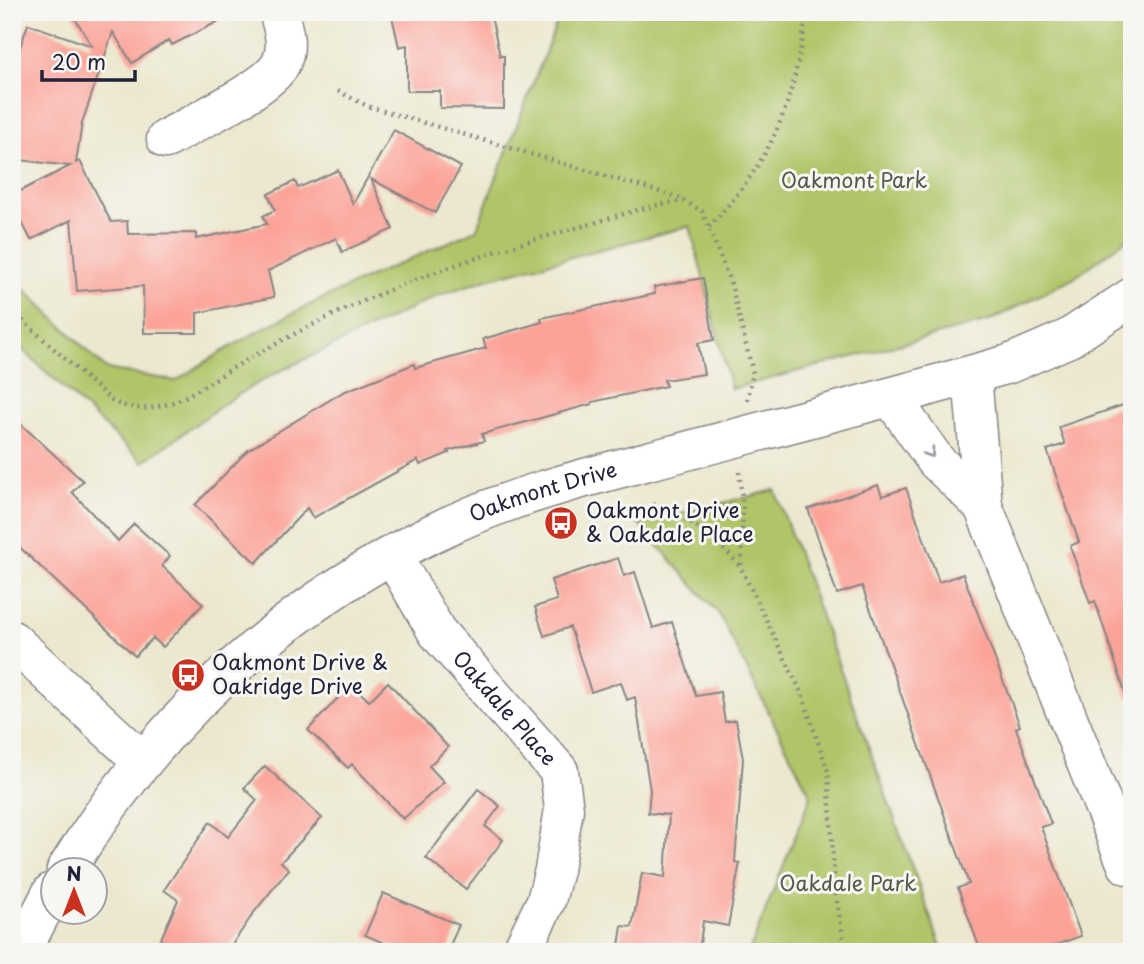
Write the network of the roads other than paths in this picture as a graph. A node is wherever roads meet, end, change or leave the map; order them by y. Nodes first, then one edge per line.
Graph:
1 (278, 12) edge
2 (166, 139) dead end
3 (1132, 297) edge
4 (972, 375) junction
5 (891, 397) junction
6 (983, 506) junction
7 (392, 555) junction
8 (12, 639) edge
9 (141, 760) junction
10 (76, 856) edge
11 (1127, 865) dead end
12 (38, 919) edge
13 (21, 952) edge
14 (521, 952) edge

1 - 2 street
3 - 4 street, Oakmont Drive
4 - 5 street, Oakmont Drive
4 - 6 street
5 -> 6 street
5 - 7 street, Oakmont Drive
6 - 11 street
7 - 9 street, Oakmont Drive
7 - 14 street, Oakdale Place
8 - 9 street
9 - 10 street, Oakmont Drive
12 - 13 street

